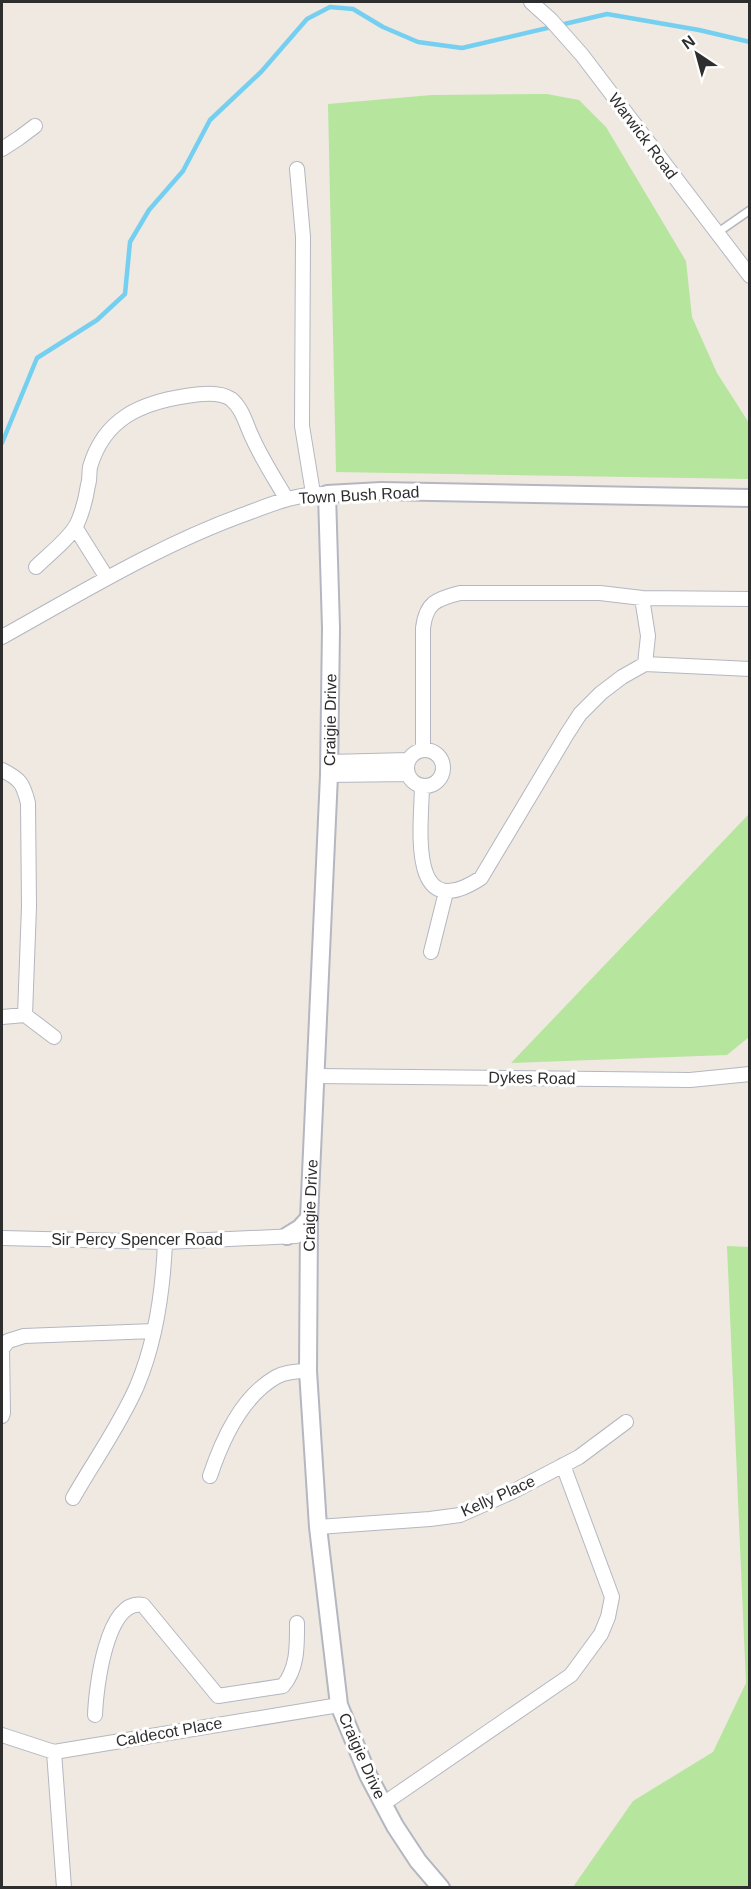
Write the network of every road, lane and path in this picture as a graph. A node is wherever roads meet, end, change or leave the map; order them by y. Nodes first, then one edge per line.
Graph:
1 (531, 2) edge
2 (35, 126) dead end
3 (2, 148) edge
4 (297, 169) dead end
5 (750, 210) edge
6 (717, 233) junction
7 (750, 276) edge
8 (320, 493) junction
9 (286, 498) junction
10 (750, 498) edge
11 (75, 527) junction
12 (36, 567) dead end
13 (107, 579) junction
14 (642, 598) junction
15 (750, 599) edge
16 (2, 637) edge
17 (645, 664) junction
18 (750, 669) edge
19 (423, 749) junction
20 (408, 767) junction
21 (329, 768) junction
22 (2, 770) edge
23 (422, 787) junction
24 (446, 892) junction
25 (431, 952) dead end
26 (25, 1015) junction
27 (2, 1017) edge
28 (54, 1037) dead end
29 (750, 1074) edge
30 (315, 1076) junction
31 (309, 1218) junction
32 (286, 1236) junction
33 (309, 1236) junction
34 (2, 1238) edge
35 (165, 1242) junction
36 (154, 1331) junction
37 (308, 1371) junction
38 (2, 1416) edge
39 (626, 1422) dead end
40 (563, 1465) junction
41 (210, 1476) dead end
42 (73, 1498) dead end
43 (318, 1527) junction
44 (297, 1623) dead end
45 (218, 1696) junction
46 (339, 1705) junction
47 (95, 1715) dead end
48 (223, 1722) junction
49 (2, 1735) edge
50 (54, 1752) junction
51 (383, 1804) junction
52 (64, 1887) edge
53 (441, 1887) edge

1 - 6 street, Warwick Road
2 - 3 street
4 - 8 street
5 - 6 lane
6 - 7 street, Warwick Road
8 - 9 street, Town Bush Road
8 - 10 street, Town Bush Road
8 - 21 street, Craigie Drive
9 - 11 street
9 - 13 street, Town Bush Road
11 - 12 street
11 - 13 street
13 - 16 street, Town Bush Road
14 - 15 street
14 - 17 street
14 - 19 street
17 - 18 street
17 - 24 street
19 - 20 street
19 - 23 street
20 - 21 street
20 - 23 street
21 - 30 street, Craigie Drive
22 - 26 street
23 - 24 street
24 - 25 street
26 - 27 street
26 - 28 street
29 - 30 street, Dykes Road
30 - 31 street, Craigie Drive
31 - 32 street
31 - 33 street, Craigie Drive
32 - 33 street, Sir Percy Spencer Road
32 - 35 street, Sir Percy Spencer Road
33 - 37 street, Craigie Drive
34 - 35 street, Sir Percy Spencer Road
35 - 36 street
36 - 38 street
36 - 42 street
37 - 41 street
37 - 43 street, Craigie Drive
39 - 40 street, Kelly Place
40 - 43 street, Kelly Place
40 - 51 street
43 - 46 street, Craigie Drive
44 - 45 street
45 - 47 street
45 - 48 street
46 - 48 street, Caldecot Place
46 - 51 street, Craigie Drive
48 - 50 street, Caldecot Place
49 - 50 street, Caldecot Place
50 - 52 street
51 - 53 street, Craigie Drive

